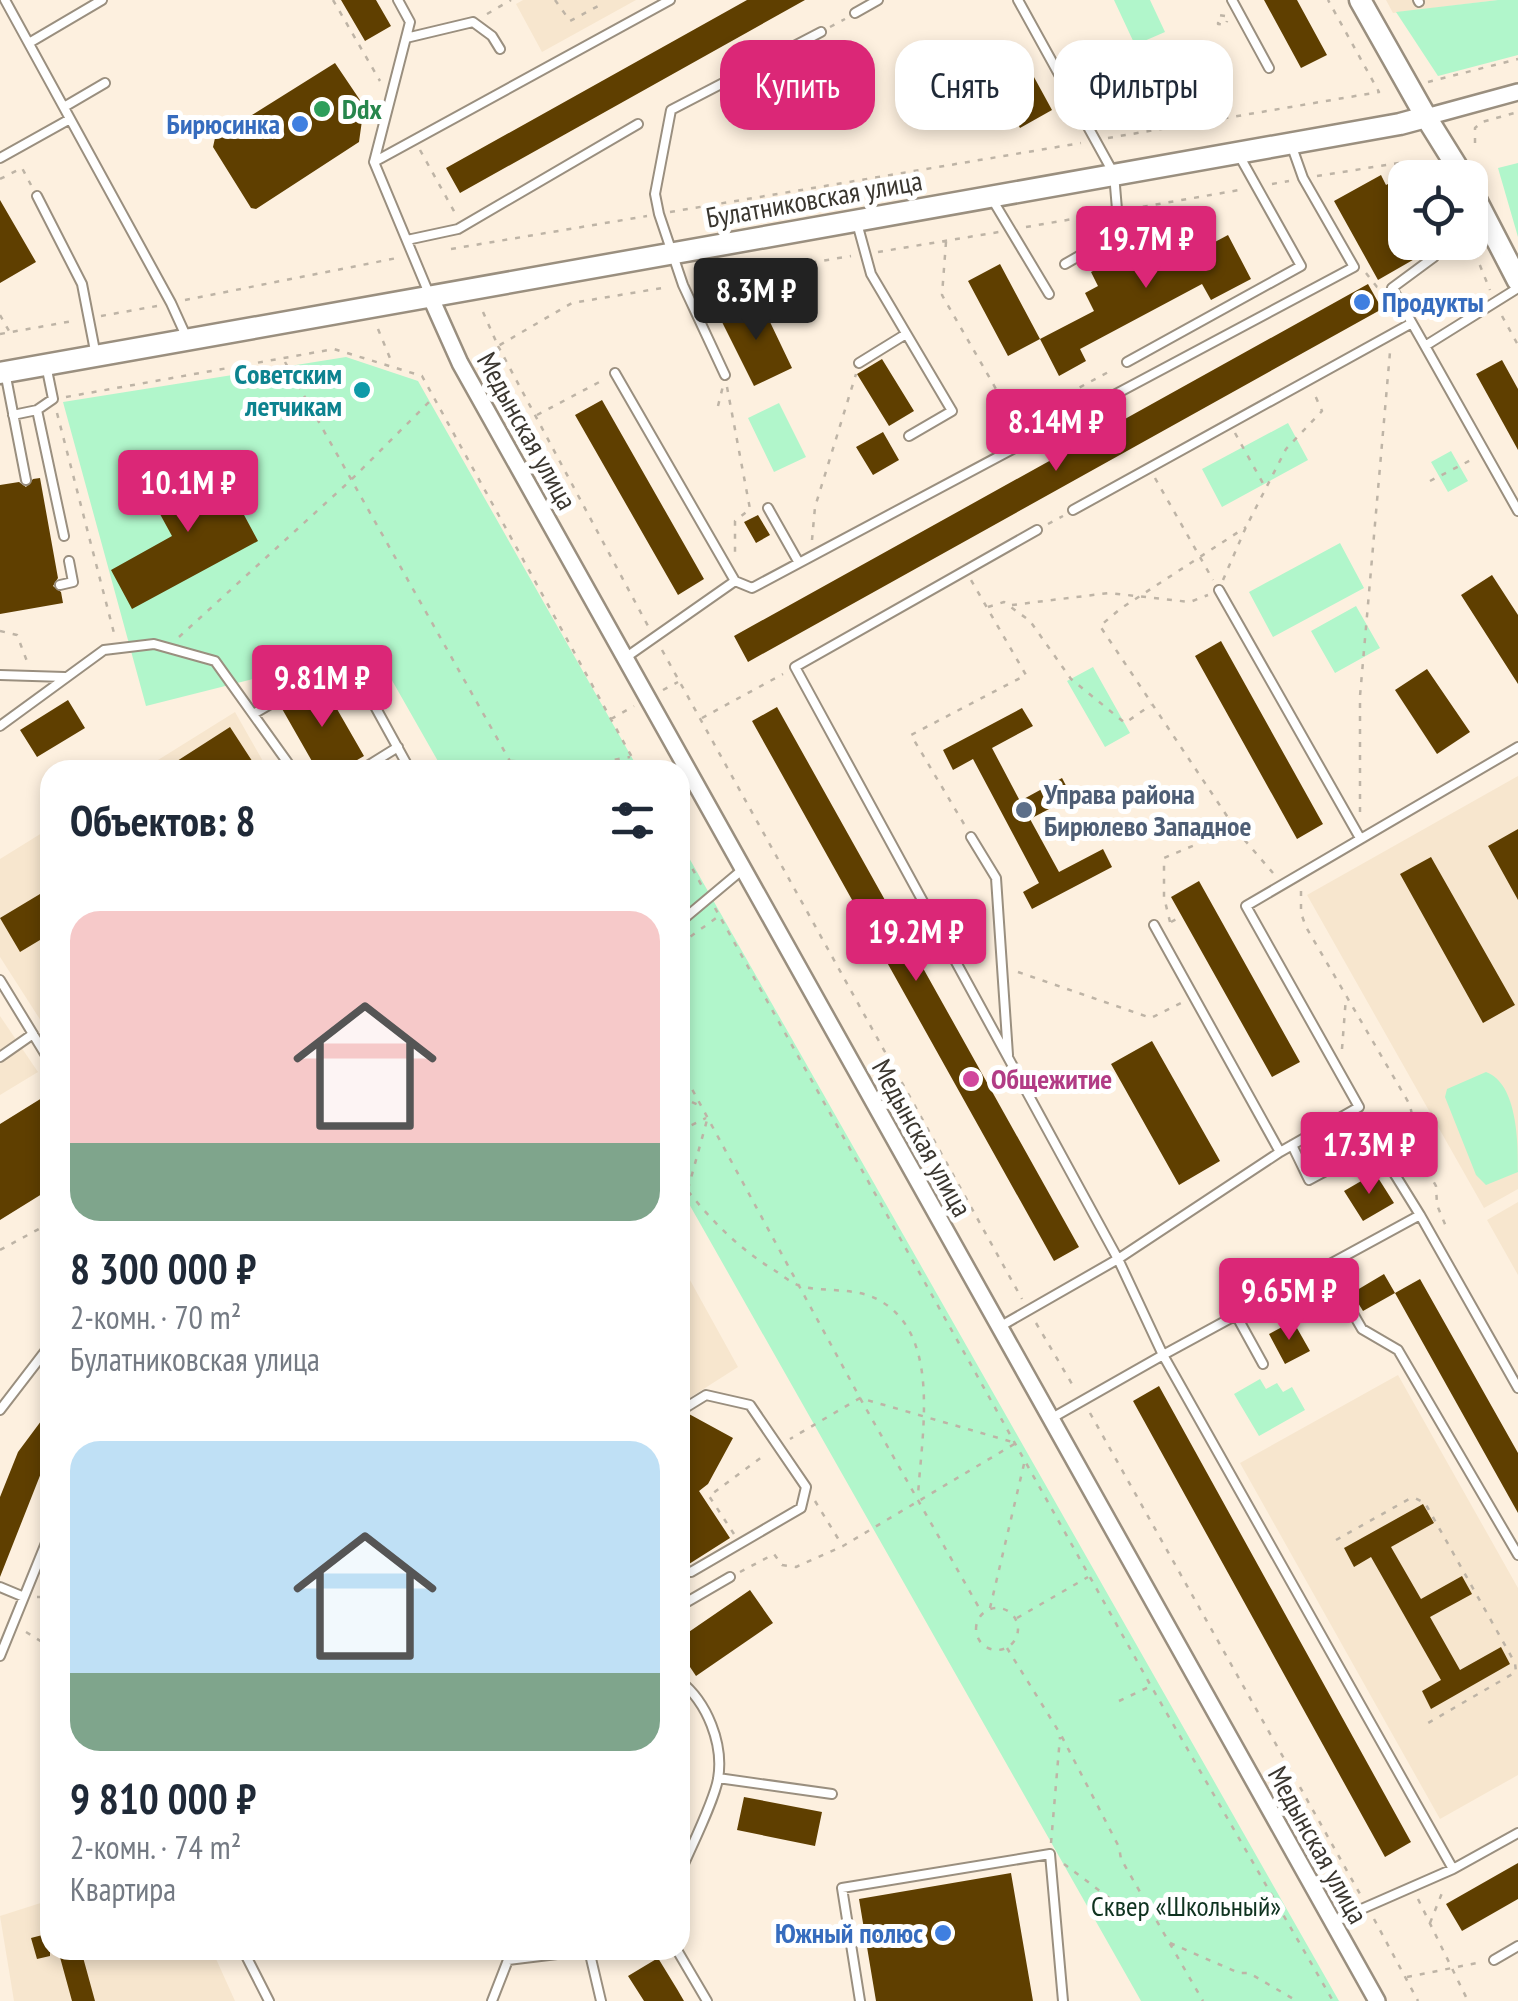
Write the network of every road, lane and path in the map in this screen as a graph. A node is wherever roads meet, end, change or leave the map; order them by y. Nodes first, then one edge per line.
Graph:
1 (5, 0) edge
2 (102, 0) edge
3 (333, 0) edge
4 (398, 0) edge
5 (511, 0) edge
6 (555, 0) edge
7 (670, 0) edge
8 (878, 0) edge
9 (1018, 0) edge
10 (1232, 0) edge
11 (1328, 0) edge
12 (1360, 0) edge
13 (602, 4) dead end
14 (855, 13) joint
15 (474, 22) junction
16 (821, 32) joint
17 (406, 38) junction
18 (28, 42) junction
19 (500, 49) dead end
20 (1518, 59) edge
21 (1269, 68) dead end
22 (105, 83) dead end
23 (1426, 83) dead end
24 (1518, 92) edge
25 (390, 99) junction
26 (64, 107) junction
27 (1518, 112) edge
28 (1426, 117) junction
29 (70, 119) junction
30 (638, 124) dead end
31 (415, 140) junction
32 (1096, 140) junction
33 (1474, 142) dead end
34 (1291, 143) junction
35 (1237, 153) junction
36 (0, 158) edge
37 (1453, 160) edge
38 (374, 162) junction
39 (1388, 165) edge
40 (1114, 174) junction
41 (1303, 178) junction
42 (0, 179) edge
43 (1256, 186) junction
44 (37, 196) joint
45 (990, 196) junction
46 (1117, 211) junction
47 (658, 214) junction
48 (856, 219) junction
49 (1488, 224) edge
50 (462, 227) junction
51 (1010, 230) junction
52 (406, 240) junction
53 (946, 240) junction
54 (472, 245) junction
55 (451, 249) dead end
56 (673, 252) junction
57 (866, 254) junction
58 (404, 257) dead end
59 (1431, 260) edge
60 (1066, 264) dead end
61 (1354, 267) junction
62 (684, 284) junction
63 (1518, 284) edge
64 (1392, 288) junction
65 (1050, 294) dead end
66 (430, 296) junction
67 (171, 303) junction
68 (483, 312) dead end
69 (0, 315) edge
70 (89, 318) junction
71 (1412, 324) junction
72 (378, 328) dead end
73 (10, 332) junction
74 (0, 334) edge
75 (906, 334) junction
76 (1391, 335) junction
77 (188, 340) junction
78 (498, 346) junction
79 (1425, 346) junction
80 (96, 356) junction
81 (284, 360) junction
82 (1127, 362) joint
83 (859, 363) joint
84 (392, 364) junction
85 (46, 365) junction
86 (2, 372) edge
87 (615, 373) joint
88 (725, 375) junction
89 (1309, 381) junction
90 (434, 397) junction
91 (53, 399) junction
92 (718, 406) dead end
93 (37, 410) junction
94 (12, 415) junction
95 (536, 416) junction
96 (1230, 424) junction
97 (909, 436) dead end
98 (1485, 452) junction
99 (1149, 468) junction
100 (26, 480) dead end
101 (351, 480) junction
102 (1430, 481) dead end
103 (1266, 489) junction
104 (768, 508) dead end
105 (1073, 510) joint
106 (1518, 511) edge
107 (1246, 527) junction
108 (1037, 530) joint
109 (64, 536) dead end
110 (810, 556) junction
111 (1200, 557) junction
112 (69, 561) dead end
113 (799, 562) junction
114 (966, 570) junction
115 (734, 581) junction
116 (60, 585) dead end
117 (1219, 590) junction
118 (1139, 597) junction
119 (1012, 605) junction
120 (987, 607) junction
121 (0, 632) edge
122 (654, 637) junction
123 (118, 648) junction
124 (166, 648) junction
125 (625, 658) junction
126 (796, 666) junction
127 (0, 675) edge
128 (33, 676) junction
129 (66, 677) junction
130 (1152, 704) junction
131 (255, 713) junction
132 (700, 718) junction
133 (0, 726) edge
134 (1518, 746) edge
135 (398, 747) junction
136 (631, 756) junction
137 (286, 760) edge
138 (377, 760) edge
139 (405, 760) edge
140 (509, 760) edge
141 (612, 760) edge
142 (630, 760) edge
143 (633, 760) edge
144 (682, 760) edge
145 (690, 774) edge
146 (1235, 828) junction
147 (972, 837) joint
148 (1360, 838) junction
149 (690, 864) edge
150 (743, 869) junction
151 (1308, 881) dead end
152 (1283, 885) junction
153 (709, 899) junction
154 (690, 914) edge
155 (719, 916) junction
156 (1182, 916) dead end
157 (1154, 925) dead end
158 (690, 937) edge
159 (1002, 965) junction
160 (0, 980) edge
161 (1346, 996) junction
162 (1194, 997) junction
163 (32, 1034) junction
164 (40, 1046) edge
165 (0, 1057) edge
166 (1008, 1060) junction
167 (1341, 1075) junction
168 (690, 1086) edge
169 (690, 1101) edge
170 (701, 1106) junction
171 (708, 1118) junction
172 (690, 1126) edge
173 (1292, 1145) junction
174 (1280, 1152) junction
175 (690, 1183) edge
176 (690, 1192) edge
177 (1420, 1215) junction
178 (40, 1229) edge
179 (1446, 1229) dead end
180 (0, 1250) edge
181 (1118, 1258) junction
182 (1325, 1265) junction
183 (799, 1286) junction
184 (1028, 1310) junction
185 (1236, 1315) junction
186 (1000, 1326) junction
187 (1164, 1355) junction
188 (40, 1358) edge
189 (1263, 1364) dead end
190 (1518, 1388) edge
191 (860, 1398) junction
192 (1083, 1401) junction
193 (690, 1405) edge
194 (0, 1410) edge
195 (922, 1416) junction
196 (1052, 1418) junction
197 (1016, 1443) junction
198 (778, 1446) junction
199 (1025, 1460) junction
200 (806, 1488) junction
201 (917, 1500) junction
202 (737, 1539) dead end
203 (1336, 1540) dead end
204 (843, 1546) junction
205 (1518, 1555) edge
206 (40, 1558) edge
207 (690, 1572) edge
208 (1089, 1576) junction
209 (730, 1578) joint
210 (0, 1586) edge
211 (24, 1597) junction
212 (690, 1600) edge
213 (990, 1608) junction
214 (982, 1613) junction
215 (1016, 1618) junction
216 (13, 1624) junction
217 (40, 1641) edge
218 (1007, 1648) junction
219 (0, 1656) edge
220 (1150, 1686) junction
221 (690, 1688) edge
222 (1119, 1701) dead end
223 (1428, 1722) dead end
224 (1060, 1736) junction
225 (718, 1778) junction
226 (832, 1794) dead end
227 (1518, 1833) edge
228 (690, 1848) edge
229 (1050, 1854) junction
230 (1453, 1868) junction
231 (1412, 1887) junction
232 (1149, 1907) junction
233 (1367, 1907) junction
234 (1332, 1922) junction
235 (1430, 1924) junction
236 (1169, 1942) junction
237 (1518, 1946) edge
238 (248, 1960) edge
239 (508, 1960) edge
240 (592, 1960) edge
241 (683, 1960) edge
242 (1494, 1960) joint
243 (1452, 1968) junction
244 (1406, 1977) junction
245 (269, 2001) edge
246 (492, 2001) edge
247 (601, 2001) edge
248 (707, 2001) edge
249 (860, 2001) edge
250 (1063, 2001) edge
251 (1203, 2001) edge
252 (1296, 2001) edge
253 (1333, 2001) edge
254 (1377, 2001) edge
255 (1418, 2001) edge
256 (1468, 2001) edge

1 - 18 lane
2 - 18 lane
3 - 25 path
4 - 17 lane
5 - 15 path
6 - 13 path
7 - 31 lane
8 - 14 lane
9 - 32 lane
10 - 21 lane
11 - 32 path
12 - 28 street
14 - 16 path
15 - 17 lane
15 - 19 lane
16 - 47 lane
17 - 25 lane
18 - 26 lane
20 - 23 path
22 - 26 lane
24 - 28 street, Булатниковская улица
25 - 38 lane
26 - 29 lane
27 - 33 path
28 - 34 street, Булатниковская улица
28 - 37 street
29 - 36 lane
29 - 67 lane
30 - 50 lane
31 - 38 lane
31 - 50 path
32 - 40 lane
32 - 47 path
34 - 35 street, Булатниковская улица
34 - 41 lane
35 - 40 street, Булатниковская улица
35 - 43 lane
38 - 52 lane
39 - 41 path
40 - 45 street, Булатниковская улица
40 - 46 lane
41 - 43 path
41 - 61 lane
42 - 44 path
43 - 46 path
43 - 82 lane
44 - 70 lane
45 - 48 street, Булатниковская улица
45 - 51 lane
46 - 51 path
46 - 60 lane
47 - 54 path
47 - 56 lane
48 - 56 street, Булатниковская улица
48 - 57 lane
49 - 63 street
50 - 52 lane
50 - 54 path
51 - 53 path
51 - 65 lane
52 - 66 lane
53 - 57 path
53 - 82 path
54 - 55 path
56 - 62 lane
56 - 66 street, Булатниковская улица
57 - 62 path
57 - 75 lane
58 - 67 path
59 - 64 lane
61 - 64 path
61 - 110 lane
62 - 78 path
62 - 88 lane
63 - 79 lane
64 - 71 lane
66 - 77 street, Булатниковская улица
66 - 125 street, Медынская улица
67 - 70 path
67 - 77 lane
68 - 78 path
69 - 73 path
70 - 73 path
70 - 80 lane
71 - 76 lane
71 - 79 lane
72 - 84 path
73 - 74 path
75 - 83 lane
75 - 97 lane
76 - 89 lane
76 - 148 path
77 - 80 street, Булатниковская улица
78 - 95 path
79 - 98 lane
80 - 85 street, Булатниковская улица
81 - 84 path
81 - 91 path
81 - 101 path
83 - 110 path
84 - 90 path
85 - 86 street, Булатниковская улица
85 - 91 lane
86 - 94 lane
87 - 95 path
87 - 115 lane
88 - 92 path
88 - 115 path
89 - 96 lane
89 - 103 path
90 - 101 path
90 - 136 path
91 - 93 lane
91 - 123 path
93 - 94 lane
93 - 109 lane
94 - 100 lane
95 - 122 path
96 - 99 lane
96 - 103 path
98 - 102 path
98 - 106 lane
99 - 105 lane
99 - 111 path
101 - 124 path
101 - 140 path
103 - 107 path
104 - 113 lane
105 - 108 path
107 - 111 path
107 - 117 path
108 - 114 lane
110 - 113 lane
111 - 117 path
111 - 118 path
112 - 116 lane
113 - 115 lane
114 - 120 path
114 - 126 lane
115 - 122 lane
117 - 118 path
117 - 148 lane
118 - 119 path
118 - 130 path
119 - 120 path
119 - 130 path
120 - 147 path
121 - 128 path
122 - 125 lane
122 - 132 path
123 - 124 lane
123 - 129 lane
124 - 131 lane
125 - 144 street, Медынская улица
126 - 132 path
126 - 166 lane
127 - 128 lane
128 - 129 lane
129 - 133 lane
130 - 146 path
131 - 135 lane
131 - 137 lane
132 - 184 path
134 - 148 lane
135 - 138 lane
135 - 139 lane
136 - 141 path
136 - 142 path
136 - 143 path
145 - 150 street, Медынская улица
146 - 152 path
146 - 156 path
147 - 159 lane
148 - 152 lane
149 - 153 path
150 - 153 lane
150 - 186 street, Медынская улица
151 - 161 path
152 - 167 lane
153 - 154 lane
153 - 155 path
155 - 158 path
155 - 197 path
157 - 162 lane
159 - 162 path
159 - 166 lane
160 - 163 lane
161 - 167 path
161 - 179 path
162 - 174 lane
163 - 164 lane
163 - 165 lane
166 - 181 lane
167 - 173 lane
168 - 170 path
169 - 170 path
170 - 171 path
171 - 172 path
171 - 175 path
171 - 183 path
173 - 174 lane
173 - 177 lane
174 - 181 lane
176 - 183 path
177 - 182 lane
177 - 190 lane
178 - 180 path
181 - 184 lane
181 - 187 lane
182 - 185 lane
182 - 205 lane
183 - 191 path
183 - 195 path
184 - 186 lane
184 - 192 path
185 - 187 lane
185 - 189 lane
186 - 196 street, Медынская улица
187 - 192 lane
187 - 230 lane
188 - 194 lane
191 - 195 path
191 - 198 path
191 - 201 path
192 - 196 lane
192 - 233 path
193 - 198 lane
195 - 197 path
195 - 201 path
196 - 234 street, Медынская улица
197 - 199 path
197 - 201 path
198 - 200 lane
198 - 202 path
199 - 208 path
199 - 213 path
200 - 204 path
200 - 207 lane
201 - 204 path
201 - 214 path
203 - 223 path
204 - 209 path
206 - 211 lane
208 - 215 path
208 - 220 path
209 - 212 lane
210 - 211 lane
211 - 216 lane
213 - 214 path
213 - 215 path
214 - 218 path
215 - 218 path
216 - 217 path
216 - 219 lane
218 - 224 path
220 - 222 path
220 - 253 path
221 - 225 lane
224 - 229 path
224 - 232 path
225 - 226 lane
225 - 228 lane
227 - 230 lane
229 - 232 path
229 - 249 lane
229 - 250 lane
230 - 231 lane
230 - 235 path
231 - 233 lane
231 - 235 path
232 - 236 path
233 - 234 lane
233 - 244 path
234 - 254 street, Медынская улица
235 - 243 path
236 - 251 path
236 - 252 path
237 - 242 lane
238 - 245 lane
239 - 246 lane
240 - 247 lane
241 - 248 lane
242 - 243 path
243 - 244 path
243 - 256 path
244 - 255 path

